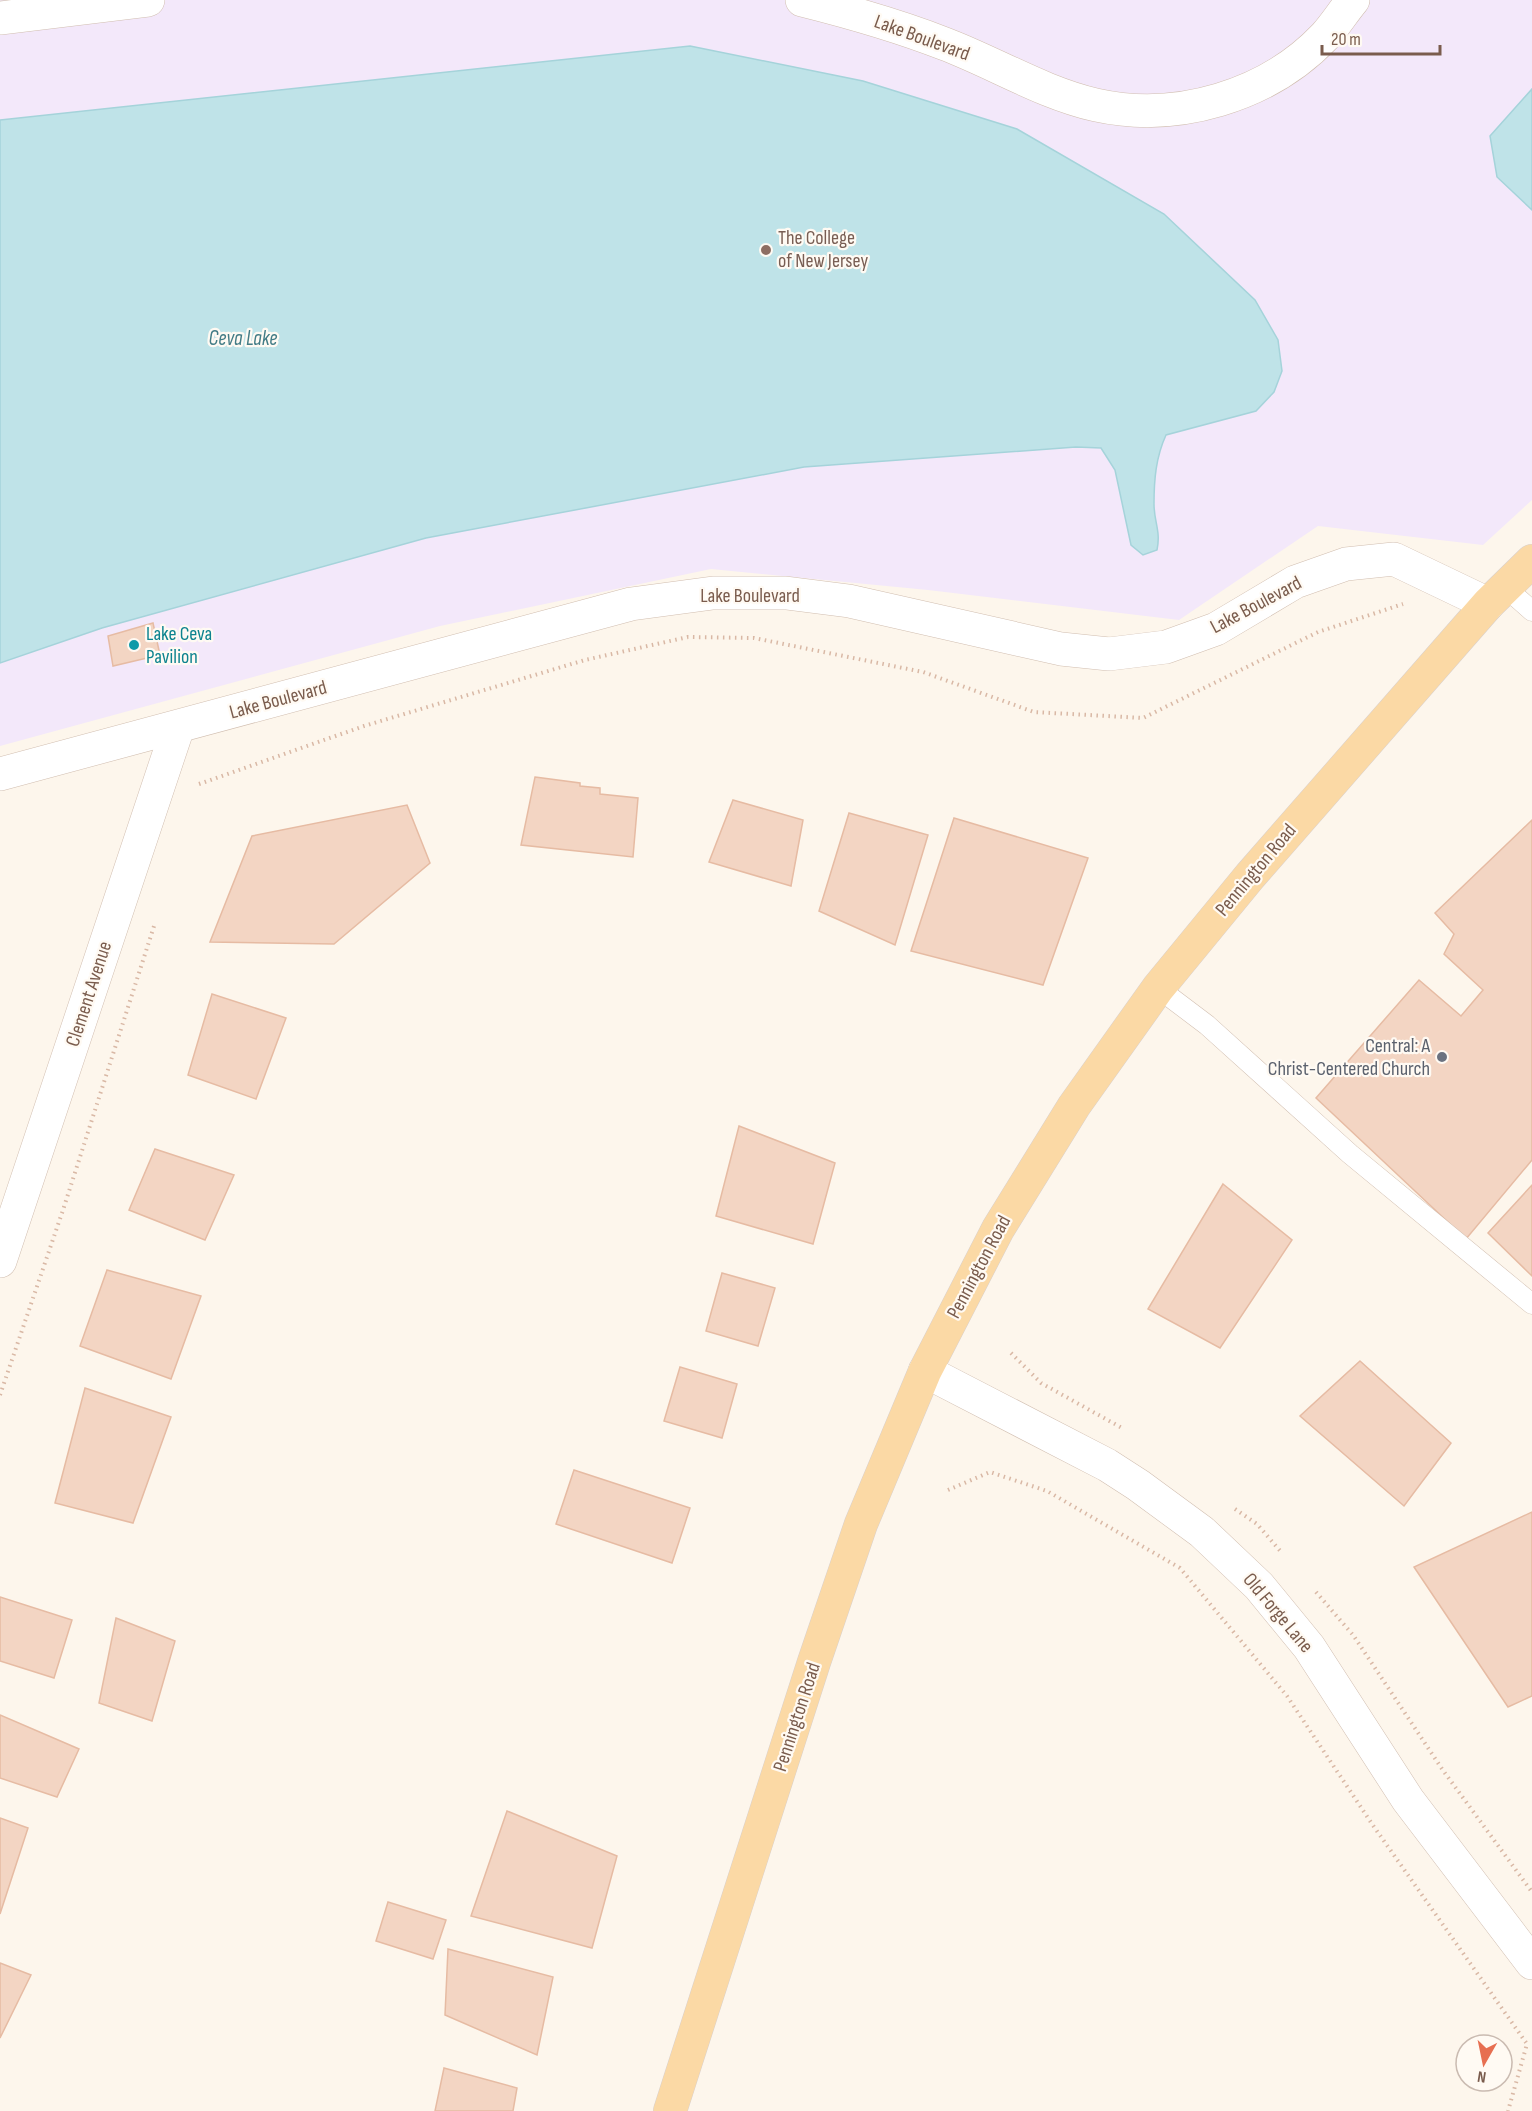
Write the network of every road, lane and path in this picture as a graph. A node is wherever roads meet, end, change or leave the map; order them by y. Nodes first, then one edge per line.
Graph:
1 (148, 0) edge
2 (802, 0) edge
3 (1353, 0) edge
4 (0, 18) edge
5 (1532, 561) edge
6 (1497, 596) junction
7 (1404, 604) dead end
8 (1532, 612) edge
9 (178, 727) junction
10 (0, 774) edge
11 (196, 794) dead end
12 (157, 918) dead end
13 (1158, 988) junction
14 (0, 1261) edge
15 (1532, 1304) edge
16 (925, 1371) junction
17 (0, 1395) edge
18 (948, 1490) dead end
19 (1532, 1963) edge
20 (670, 2111) edge
21 (1508, 2111) edge

1 - 4 street
2 - 3 street, Lake Boulevard
5 - 6 main road, Pennington Road
6 - 8 lane
6 - 9 street, Lake Boulevard
6 - 13 main road, Pennington Road
7 - 11 path
9 - 10 street, Lake Boulevard
9 - 14 street, Clement Avenue
12 - 17 path
13 - 15 lane
13 - 16 main road, Pennington Road
16 - 19 street, Old Forge Lane
16 - 20 main road, Pennington Road
18 - 21 path

